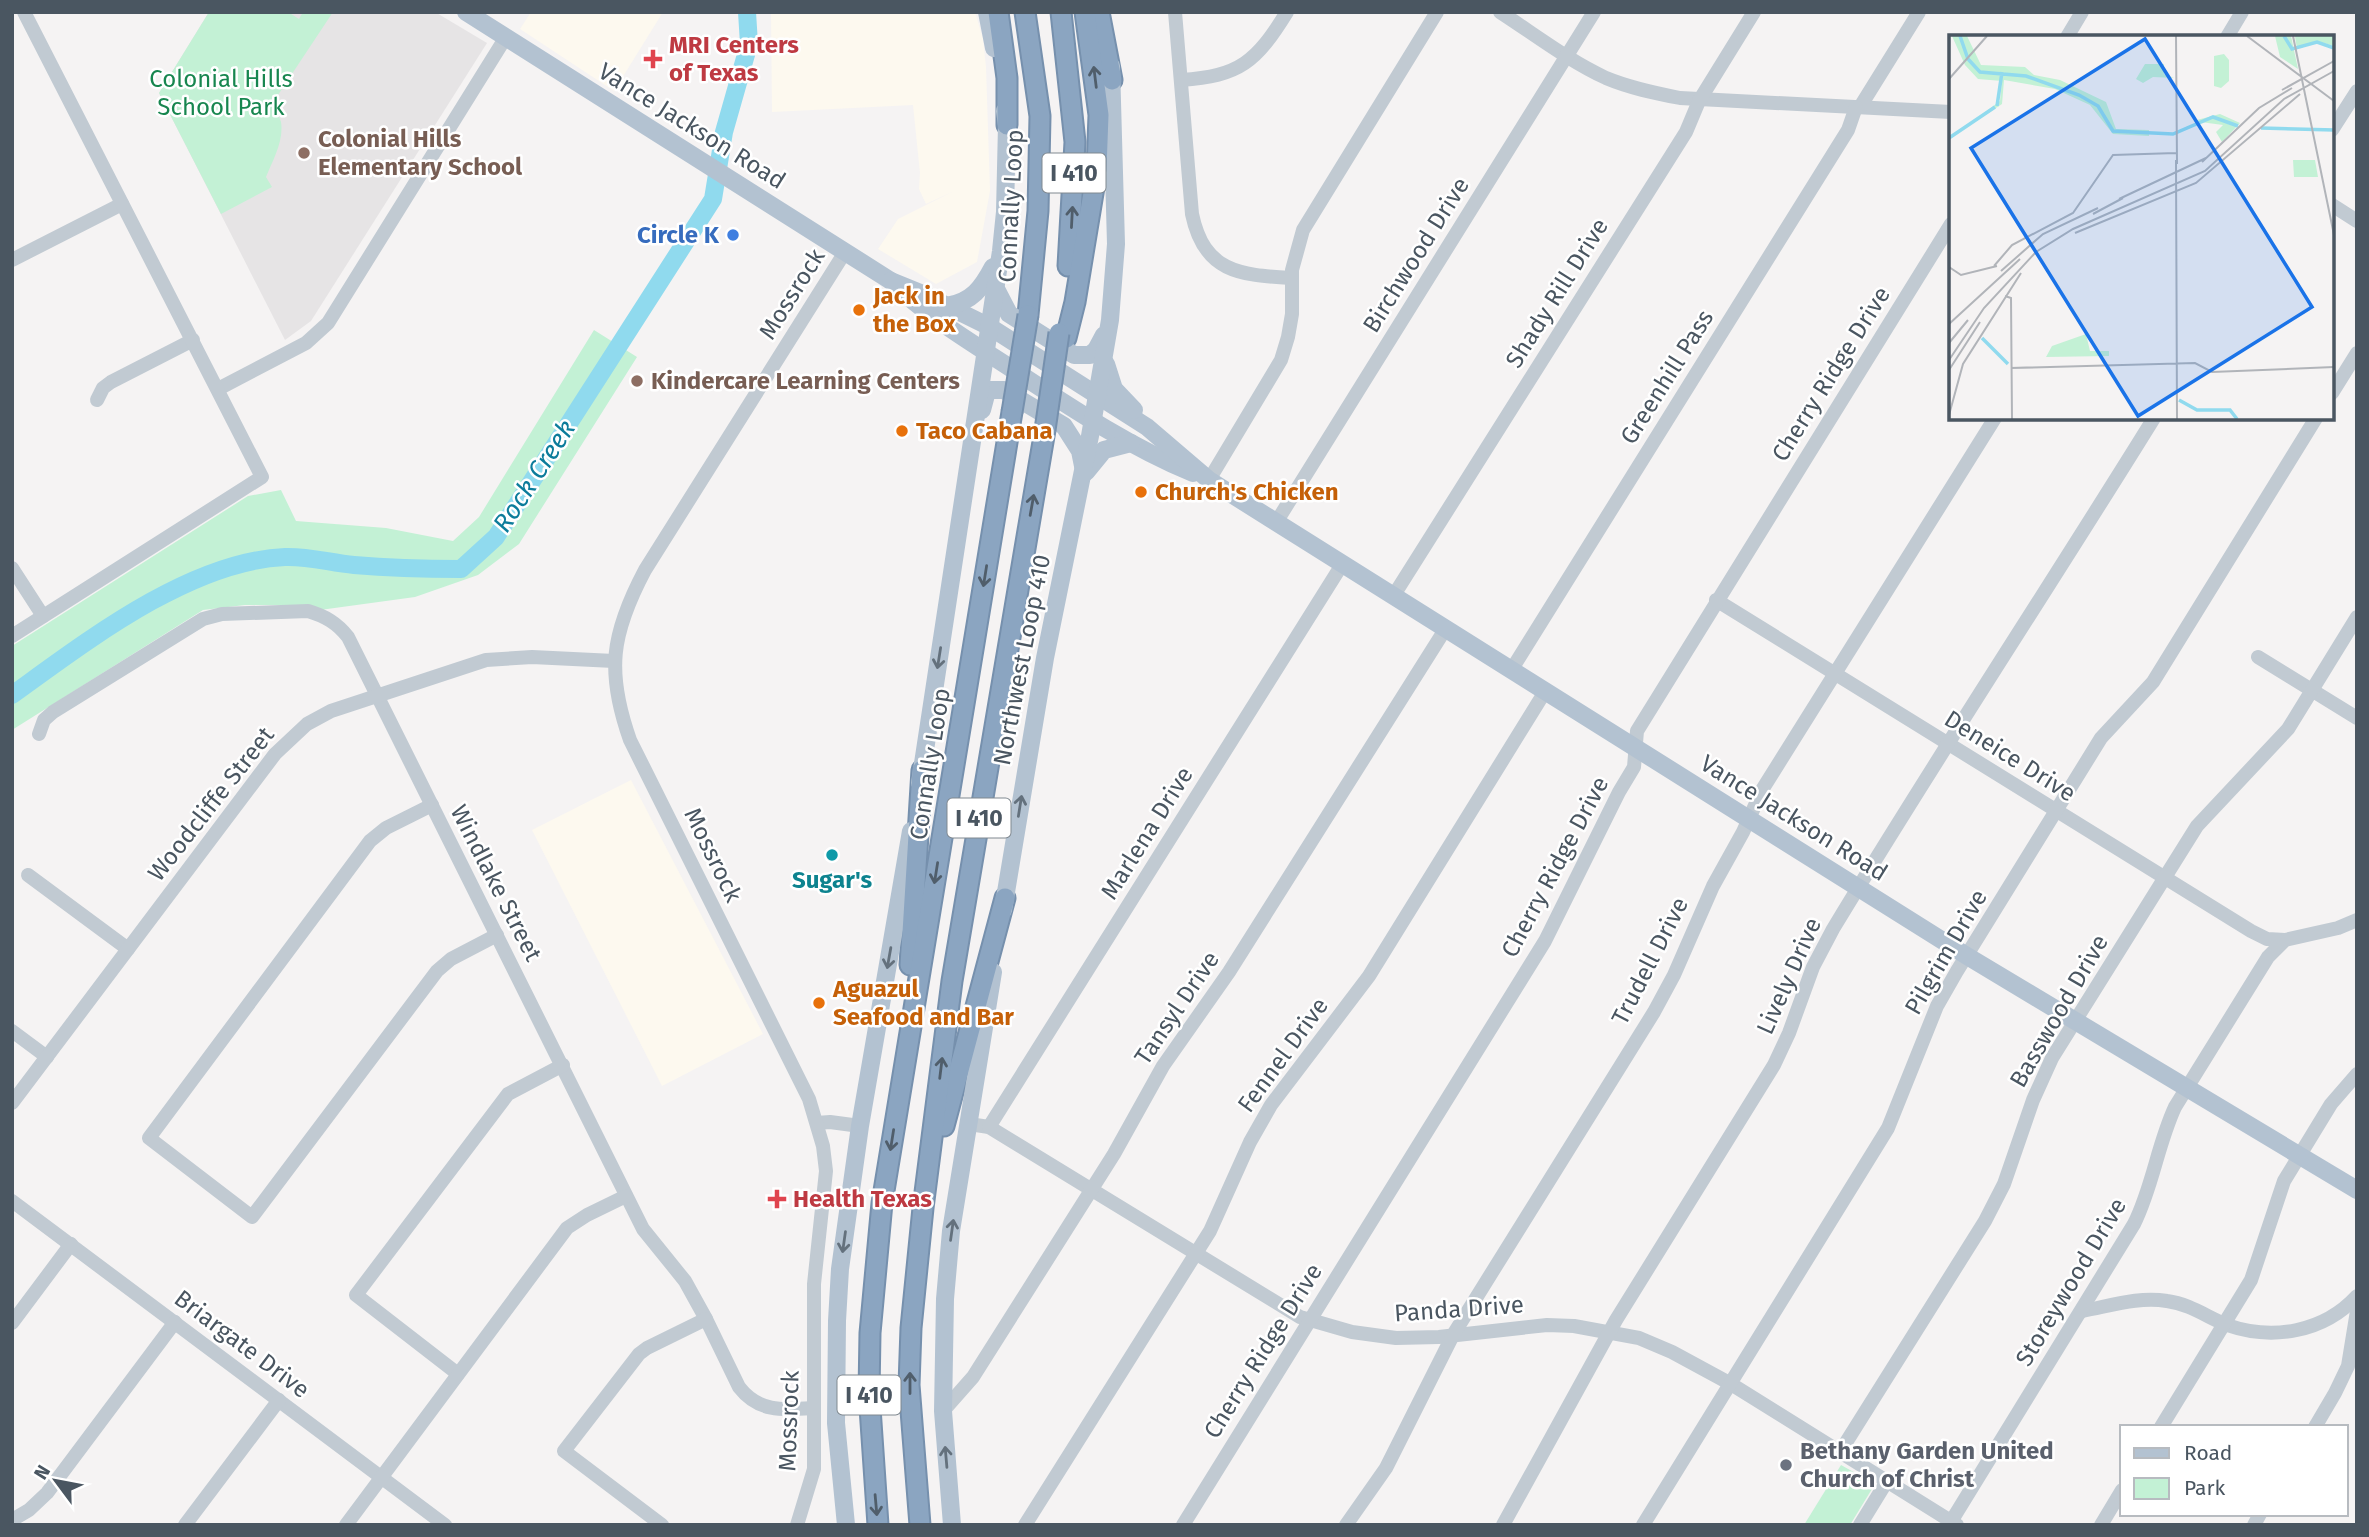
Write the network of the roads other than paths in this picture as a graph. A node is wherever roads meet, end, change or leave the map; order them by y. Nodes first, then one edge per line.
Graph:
1 (24, 12) edge
2 (466, 12) edge
3 (987, 12) edge
4 (998, 12) edge
5 (1025, 12) edge
6 (1061, 12) edge
7 (1085, 12) edge
8 (1101, 12) edge
9 (1175, 12) edge
10 (1287, 12) edge
11 (1437, 12) edge
12 (1500, 12) edge
13 (1594, 12) edge
14 (1754, 12) edge
15 (1919, 12) edge
16 (2082, 12) edge
17 (2242, 12) edge
18 (2068, 35) edge
19 (2228, 35) edge
20 (506, 37) junction
21 (1567, 55) junction
22 (1112, 80) joint
23 (1181, 80) junction
24 (2357, 91) edge
25 (1702, 98) junction
26 (1858, 107) junction
27 (1949, 112) edge
28 (1007, 125) junction
29 (2334, 127) edge
30 (122, 204) junction
31 (2334, 206) edge
32 (2357, 221) edge
33 (1949, 227) edge
34 (1001, 251) junction
35 (845, 253) junction
36 (12, 260) edge
37 (1291, 278) junction
38 (891, 281) junction
39 (996, 289) junction
40 (947, 306) junction
41 (1110, 320) junction
42 (990, 327) junction
43 (1063, 336) junction
44 (193, 340) junction
45 (986, 352) junction
46 (2357, 353) edge
47 (1105, 356) junction
48 (218, 389) junction
49 (2334, 390) edge
50 (1098, 396) junction
51 (97, 400) dead end
52 (1994, 420) edge
53 (2153, 420) edge
54 (2315, 420) edge
55 (1093, 422) junction
56 (1147, 427) junction
57 (1131, 443) junction
58 (972, 446) junction
59 (1083, 474) junction
60 (1209, 480) junction
61 (1277, 521) junction
62 (1343, 563) junction
63 (12, 568) edge
64 (1394, 595) junction
65 (1716, 600) junction
66 (43, 616) junction
67 (2357, 617) edge
68 (1446, 628) junction
69 (12, 636) edge
70 (2258, 657) dead end
71 (614, 661) junction
72 (1512, 669) junction
73 (1833, 673) junction
74 (1546, 690) junction
75 (2311, 690) junction
76 (376, 694) junction
77 (2357, 718) edge
78 (39, 734) dead end
79 (1947, 744) junction
80 (1636, 748) junction
81 (922, 770) junction
82 (432, 805) junction
83 (2056, 811) junction
84 (1748, 818) junction
85 (28, 876) dead end
86 (2164, 878) junction
87 (1858, 887) junction
88 (1005, 898) junction
89 (2357, 920) edge
90 (497, 935) junction
91 (2285, 940) junction
92 (128, 949) junction
93 (1967, 956) junction
94 (2075, 1022) junction
95 (12, 1031) edge
96 (906, 1049) junction
97 (47, 1057) junction
98 (563, 1065) junction
99 (2357, 1074) edge
100 (2186, 1088) junction
101 (12, 1103) edge
102 (817, 1123) junction
103 (969, 1124) junction
104 (860, 1126) junction
105 (989, 1127) junction
106 (2300, 1156) junction
107 (1091, 1190) junction
108 (2357, 1190) edge
109 (626, 1196) junction
110 (12, 1200) edge
111 (923, 1208) junction
112 (71, 1244) junction
113 (1195, 1254) junction
114 (2357, 1296) edge
115 (2082, 1311) junction
116 (2357, 1311) edge
117 (706, 1319) junction
118 (1309, 1320) junction
119 (176, 1322) junction
120 (12, 1323) edge
121 (2225, 1324) junction
122 (1609, 1332) junction
123 (1454, 1335) junction
124 (458, 1374) junction
125 (1731, 1384) junction
126 (279, 1400) junction
127 (814, 1408) junction
128 (943, 1412) junction
129 (2162, 1425) edge
130 (2316, 1425) edge
131 (1840, 1452) junction
132 (382, 1477) junction
133 (1887, 1481) junction
134 (2120, 1493) edge
135 (12, 1520) edge
136 (1953, 1524) edge
137 (185, 1525) edge
138 (346, 1525) edge
139 (445, 1525) edge
140 (662, 1525) edge
141 (797, 1525) edge
142 (846, 1525) edge
143 (878, 1525) edge
144 (920, 1525) edge
145 (952, 1525) edge
146 (1025, 1525) edge
147 (1183, 1525) edge
148 (1346, 1525) edge
149 (1503, 1525) edge
150 (1643, 1525) edge
151 (1860, 1525) edge
152 (2101, 1525) edge

1 - 30 street
2 - 20 main road, Vance Jackson Road
3 - 28 main road
4 - 28 highway
5 -> 96 highway, Connally Loop / I 410, bridge
43 -> 6 highway, I 410
43 -> 7 highway
8 - 22 highway
9 - 23 street
10 - 23 street
11 - 37 street
12 - 21 street
13 - 21 street, Birchwood Drive
14 - 25 street, Shady Rill Drive
15 - 26 street, Greenhill Pass
16 - 18 street
17 - 19 street
20 - 35 main road, Vance Jackson Road
20 - 48 street
21 - 25 street
21 - 61 street, Birchwood Drive
22 - 41 main road, Northwest Loop 410
23 - 37 street
24 - 29 street
25 - 26 street
25 - 64 street, Shady Rill Drive
26 - 27 street
26 - 72 street, Greenhill Pass
28 - 34 main road
30 - 36 street
30 - 44 street
31 - 32 street
33 - 65 street, Cherry Ridge Drive
34 - 39 main road
34 - 40 main road
35 - 38 main road, Vance Jackson Road
35 - 71 street, Mossrock
37 - 60 street
38 - 40 main road, Vance Jackson Road
38 - 45 main road, Vance Jackson Road
39 - 41 main road
39 - 42 main road
40 - 42 main road, Vance Jackson Road
41 - 47 main road, Northwest Loop 410
42 - 45 main road
42 - 50 main road, Vance Jackson Road
111 -> 43 highway, I 410, bridge
44 - 48 street
44 - 51 street
45 - 55 main road, Vance Jackson Road
45 - 58 main road
46 - 49 street
47 - 50 main road, Northwest Loop 410
47 - 56 main road
48 - 66 street
50 - 55 main road, Northwest Loop 410
50 - 56 main road, Vance Jackson Road
52 - 73 street, Trudell Drive
53 - 79 street, Lively Drive
54 - 83 street, Pilgrim Drive
55 - 57 main road, Vance Jackson Road
55 - 59 main road, Northwest Loop 410
56 - 60 main road, Vance Jackson Road
57 - 59 main road
57 - 60 main road, Vance Jackson Road
58 - 59 main road
58 -> 81 main road
88 -> 59 main road, Northwest Loop 410
60 - 61 main road, Vance Jackson Road
61 - 62 main road, Vance Jackson Road
62 - 64 main road, Vance Jackson Road
62 - 105 street, Marlena Drive
63 - 66 street
64 - 68 main road, Vance Jackson Road
65 - 73 street, Deneice Drive
65 - 80 street, Cherry Ridge Drive
66 - 69 street
67 - 75 street, Basswood Drive
68 - 72 main road, Vance Jackson Road
68 - 107 street, Tansyl Drive
70 - 75 street
71 - 76 street, Woodcliffe Street
71 - 102 street, Mossrock
72 - 74 main road, Vance Jackson Road
73 - 79 street, Deneice Drive
73 - 84 street, Trudell Drive
74 - 80 main road, Vance Jackson Road
74 - 113 street, Fennel Drive
75 - 77 street
75 - 86 street, Basswood Drive
76 - 78 street, Windlake Street
76 - 82 street, Windlake Street
76 - 92 street, Woodcliffe Street
79 - 83 street, Deneice Drive
79 - 87 street, Lively Drive
80 - 84 main road, Vance Jackson Road
80 - 118 street, Cherry Ridge Drive
81 - 96 highway
81 -> 104 main road
82 - 90 street, Windlake Street
82 - 90 street
83 - 86 street, Deneice Drive
83 - 93 street, Pilgrim Drive
84 - 87 main road, Vance Jackson Road
84 - 123 street, Trudell Drive
85 - 92 street
86 - 91 street, Deneice Drive
86 - 94 street, Basswood Drive
87 - 93 main road, Vance Jackson Road
87 - 122 street, Lively Drive
88 - 103 main road, Northwest Loop 410
88 - 111 highway
89 - 91 street
90 - 98 street, Windlake Street
91 - 100 street, Storeywood Drive
92 - 97 street, Woodcliffe Street
93 - 94 main road, Vance Jackson Road
93 - 125 street, Pilgrim Drive
94 - 100 main road, Vance Jackson Road
94 - 131 street, Basswood Drive
95 - 97 street
96 -> 143 highway, Connally Loop / I 410
97 - 101 street, Woodcliffe Street
98 - 109 street, Windlake Street
98 - 124 street
99 - 106 street
100 - 106 main road, Vance Jackson Road
100 - 115 street, Storeywood Drive
102 - 104 street
102 - 127 street, Mossrock
103 - 105 street, Panda Drive
128 -> 103 main road, Northwest Loop 410
104 -> 142 main road
105 - 107 street, Panda Drive
106 - 108 main road, Vance Jackson Road
106 - 121 street
107 - 113 street, Panda Drive
107 - 128 street, Tansyl Drive
109 - 117 street, Windlake Street
109 - 124 street
110 - 112 street, Briargate Drive
144 -> 111 highway, I 410
112 - 119 street, Briargate Drive
112 - 120 street
113 - 118 street, Panda Drive
113 - 146 street, Fennel Drive
114 - 121 street
115 - 121 street
115 - 136 street, Storeywood Drive
116 - 130 street
117 - 127 street, Windlake Street
117 - 140 street
118 - 123 street, Panda Drive
118 - 147 street, Cherry Ridge Drive
119 - 126 street, Briargate Drive
119 - 135 street
121 - 129 street
122 - 123 street, Panda Drive
122 - 125 street, Panda Drive
122 - 149 street, Lively Drive
123 - 148 street, Trudell Drive
124 - 132 street
125 - 131 street, Panda Drive
125 - 150 street, Pilgrim Drive
126 - 132 street, Briargate Drive
126 - 137 street
127 - 141 street, Mossrock
145 -> 128 main road, Northwest Loop 410
131 - 133 street, Panda Drive
132 - 138 street
132 - 139 street, Briargate Drive
133 - 136 street, Panda Drive
133 - 151 street
134 - 152 street

